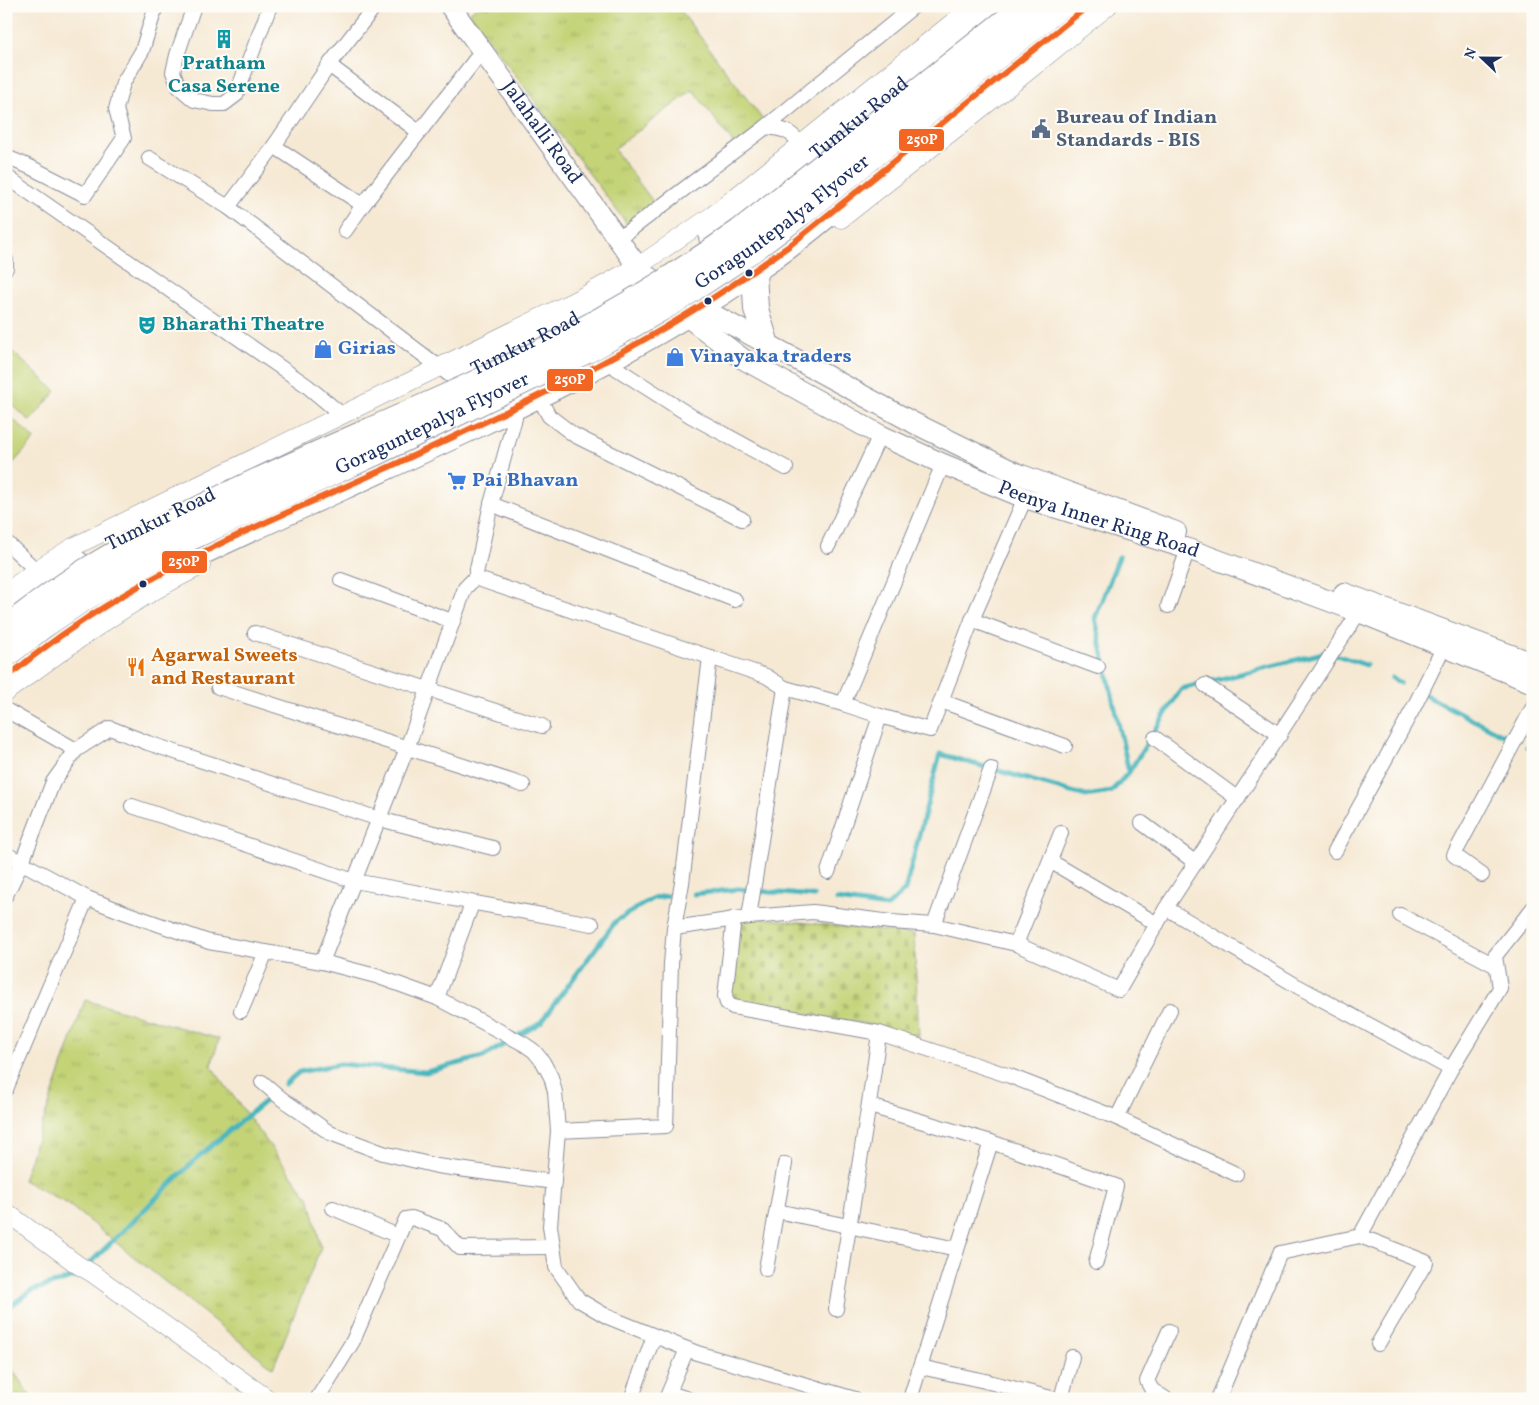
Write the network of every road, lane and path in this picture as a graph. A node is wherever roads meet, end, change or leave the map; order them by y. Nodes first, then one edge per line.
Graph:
1 (156, 6) edge
2 (194, 6) edge
3 (270, 6) edge
4 (375, 6) edge
5 (450, 6) edge
6 (914, 6) edge
7 (973, 6) edge
8 (1001, 6) edge
9 (1026, 6) edge
10 (1058, 6) edge
11 (1088, 6) edge
12 (1108, 6) edge
13 (482, 51) junction
14 (329, 65) junction
15 (766, 127) junction
16 (419, 132) junction
17 (802, 144) junction
18 (274, 146) junction
19 (6, 157) edge
20 (149, 158) dead end
21 (7, 177) edge
22 (363, 205) junction
23 (228, 207) junction
24 (345, 231) dead end
25 (618, 239) junction
26 (6, 260) edge
27 (761, 267) junction
28 (6, 268) edge
29 (642, 270) junction
30 (692, 311) junction
31 (663, 328) junction
32 (767, 345) junction
33 (616, 368) junction
34 (447, 373) junction
35 (543, 405) junction
36 (342, 415) junction
37 (515, 418) junction
38 (880, 436) junction
39 (943, 464) junction
40 (786, 468) dead end
41 (1025, 498) junction
42 (491, 504) junction
43 (742, 518) dead end
44 (6, 542) edge
45 (828, 546) dead end
46 (1188, 549) junction
47 (36, 570) junction
48 (476, 578) junction
49 (341, 580) dead end
50 (6, 593) edge
51 (735, 600) dead end
52 (1168, 606) dead end
53 (6, 611) edge
54 (1358, 612) junction
55 (972, 620) junction
56 (452, 621) junction
57 (6, 628) edge
58 (255, 633) dead end
59 (1444, 646) junction
60 (6, 654) edge
61 (710, 657) junction
62 (1533, 663) edge
63 (1098, 666) dead end
64 (6, 678) edge
65 (1533, 683) edge
66 (1205, 685) dead end
67 (218, 686) dead end
68 (428, 688) junction
69 (784, 688) junction
70 (6, 692) edge
71 (941, 701) junction
72 (843, 704) junction
73 (1533, 708) edge
74 (6, 710) edge
75 (880, 716) junction
76 (542, 726) dead end
77 (1280, 734) junction
78 (1155, 738) dead end
79 (1065, 746) dead end
80 (406, 748) junction
81 (76, 750) junction
82 (991, 769) dead end
83 (523, 785) dead end
84 (1238, 799) junction
85 (132, 806) dead end
86 (378, 818) junction
87 (1142, 823) dead end
88 (1061, 833) dead end
89 (493, 848) dead end
90 (1335, 851) dead end
91 (6, 854) edge
92 (1050, 861) junction
93 (22, 862) junction
94 (1196, 863) junction
95 (828, 872) dead end
96 (1482, 875) dead end
97 (354, 881) junction
98 (6, 895) edge
99 (87, 898) junction
100 (472, 904) junction
101 (1166, 908) junction
102 (1533, 908) edge
103 (1400, 915) dead end
104 (742, 918) junction
105 (592, 924) dead end
106 (1157, 924) junction
107 (934, 925) junction
108 (674, 928) junction
109 (1016, 944) junction
110 (266, 952) junction
111 (322, 962) junction
112 (1496, 966) junction
113 (437, 998) junction
114 (1170, 1010) dead end
115 (241, 1011) dead end
116 (879, 1034) junction
117 (1451, 1069) junction
118 (262, 1082) dead end
119 (6, 1089) edge
120 (870, 1106) junction
121 (1117, 1118) junction
122 (558, 1131) junction
123 (991, 1142) junction
124 (785, 1164) dead end
125 (1236, 1174) dead end
126 (554, 1182) junction
127 (332, 1208) dead end
128 (777, 1211) junction
129 (6, 1212) edge
130 (849, 1224) junction
131 (398, 1236) junction
132 (1360, 1236) junction
133 (553, 1247) junction
134 (957, 1249) junction
135 (1096, 1262) dead end
136 (766, 1269) dead end
137 (836, 1310) dead end
138 (1169, 1331) dead end
139 (654, 1336) junction
140 (1378, 1344) dead end
141 (687, 1349) junction
142 (1072, 1358) dead end
143 (920, 1367) junction
144 (667, 1396) edge
145 (267, 1398) edge
146 (317, 1399) edge
147 (631, 1399) edge
148 (688, 1399) edge
149 (855, 1399) edge
150 (910, 1399) edge
151 (1055, 1399) edge
152 (1061, 1399) edge
153 (1166, 1399) edge
154 (1218, 1399) edge

1 - 19 street
2 - 3 street
4 - 14 street
5 - 13 main road, Jalahalli Road
6 - 15 street
7 - 17 street
8 - 29 highway, Tumkur Road
9 - 57 highway, Goraguntepalya Flyover, bridge
10 - 60 highway, Goraguntepalya Flyover, bridge
11 - 27 highway
12 - 27 street
13 - 16 street
13 - 25 main road, Jalahalli Road
14 - 16 street
14 - 18 street
15 - 17 street
15 - 25 street
16 - 22 street
17 - 29 street
18 - 22 street
18 - 23 street
20 - 23 street
21 - 36 street
22 - 24 street
23 - 34 street
25 - 29 main road, Jalahalli Road
26 - 28 street
27 - 30 highway
27 - 32 highway
29 - 30 main road, Jalahalli Road
29 - 34 highway, Tumkur Road
30 - 31 highway
30 - 32 main road, Peenya Inner Ring Road
30 - 38 main road, Peenya Inner Ring Road
31 - 33 street
31 - 64 highway
32 - 62 main road, Peenya Inner Ring Road
33 - 35 street
33 - 40 street
34 - 36 street
34 - 53 highway, Tumkur Road
35 - 37 street
35 - 43 street
36 - 47 street
37 - 42 street
37 - 70 street
38 - 39 main road, Peenya Inner Ring Road
38 - 45 street
39 - 41 main road, Peenya Inner Ring Road
39 - 72 street
41 - 46 main road, Peenya Inner Ring Road
41 - 55 street
42 - 48 street
42 - 51 street
44 - 47 street
46 - 52 street
46 - 54 main road, Peenya Inner Ring Road
47 - 50 street
48 - 56 street
48 - 61 street
49 - 56 street
54 - 59 main road, Peenya Inner Ring Road
54 - 77 street
55 - 63 street
55 - 71 street
56 - 68 street
58 - 68 street
59 - 65 main road, Peenya Inner Ring Road
59 - 90 street
61 - 69 street
61 - 108 street
66 - 77 street
67 - 80 street
68 - 76 street
68 - 80 street
69 - 72 street
69 - 104 street
71 - 75 street
71 - 79 street
72 - 75 street
73 - 96 street
74 - 81 street
75 - 95 street
77 - 84 street
78 - 84 street
80 - 83 street
80 - 86 street
81 - 86 street
81 - 93 street
82 - 107 street
84 - 94 street
85 - 97 street
86 - 89 street
86 - 97 street
87 - 94 street
88 - 92 street
91 - 93 street
92 - 106 street
92 - 109 street
93 - 98 street
93 - 99 street
94 - 101 street
97 - 100 street
97 - 111 street
99 - 110 street
99 - 119 street
100 - 105 street
100 - 113 street
101 - 106 street
101 - 117 street
102 - 112 street
103 - 112 street
104 - 107 street
104 - 108 street
104 - 116 street
106 - 109 street
107 - 109 street
108 - 122 street
110 - 111 street
110 - 115 street
111 - 113 street
112 - 117 street
113 - 122 street
114 - 121 street
116 - 120 street
116 - 121 street
117 - 132 street
118 - 126 street
120 - 123 street
120 - 130 street
121 - 125 street
122 - 126 street
123 - 134 street
123 - 135 street
124 - 128 street
126 - 133 street
127 - 131 street
128 - 130 street
128 - 136 street
129 - 145 street
130 - 134 street
130 - 137 street
131 - 133 street
131 - 146 street
132 - 140 street
132 - 154 street
133 - 139 street
134 - 143 street
138 - 153 street
139 - 141 street
139 - 147 street
141 - 144 street
141 - 149 street
142 - 152 street
143 - 150 street
143 - 151 street
144 - 148 street

